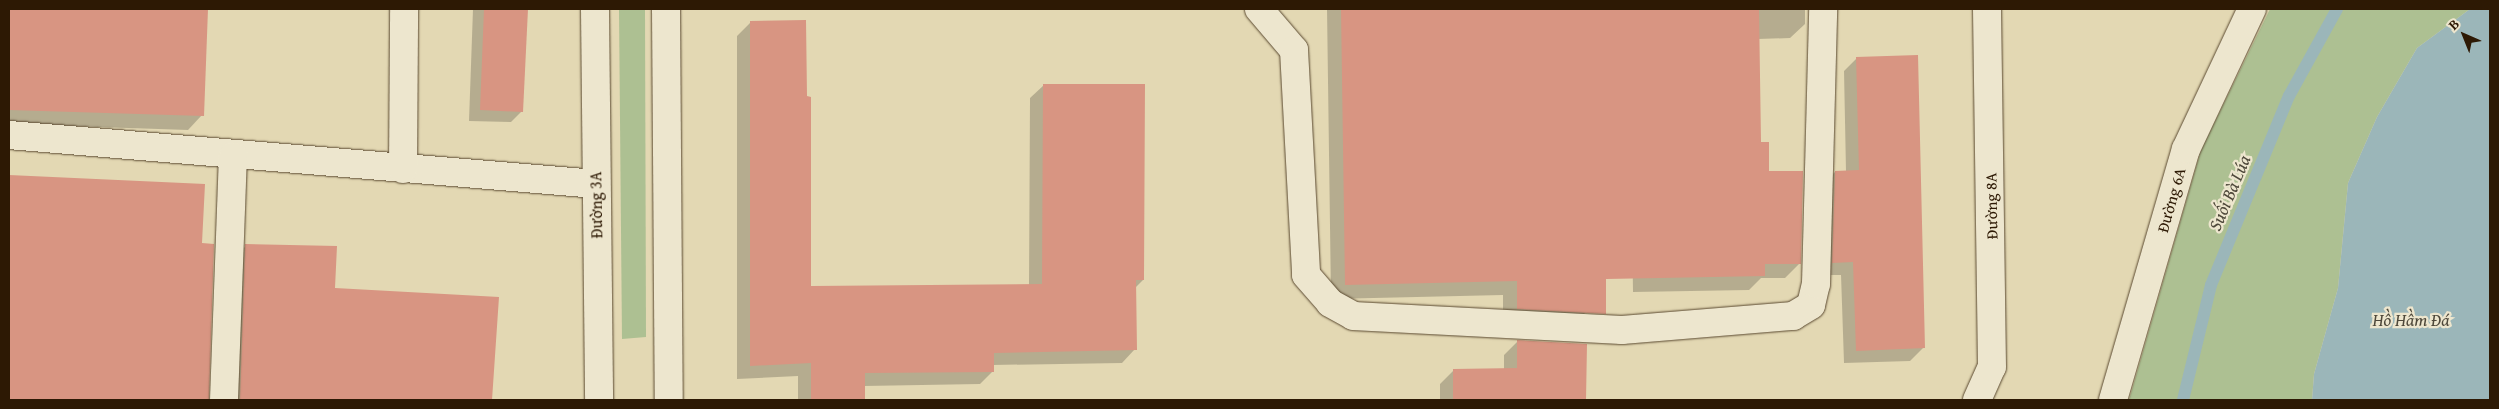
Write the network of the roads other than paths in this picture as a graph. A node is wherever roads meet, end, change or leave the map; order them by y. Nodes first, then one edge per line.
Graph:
1 (404, 9) edge
2 (595, 9) edge
3 (666, 9) edge
4 (1259, 9) edge
5 (1823, 9) edge
6 (1987, 9) edge
7 (2252, 9) edge
8 (9, 135) edge
9 (233, 156) junction
10 (402, 169) junction
11 (596, 184) junction
12 (224, 400) edge
13 (599, 400) edge
14 (669, 400) edge
15 (1977, 400) edge
16 (2114, 400) edge

1 - 10 street
2 - 11 street, Đường 3A
3 - 14 street
4 - 5 street
6 - 15 street, Đường 8A
7 - 16 street, Đường 6A
8 - 9 street
9 - 10 street
9 - 12 street
10 - 11 street
11 - 13 street, Đường 3A

